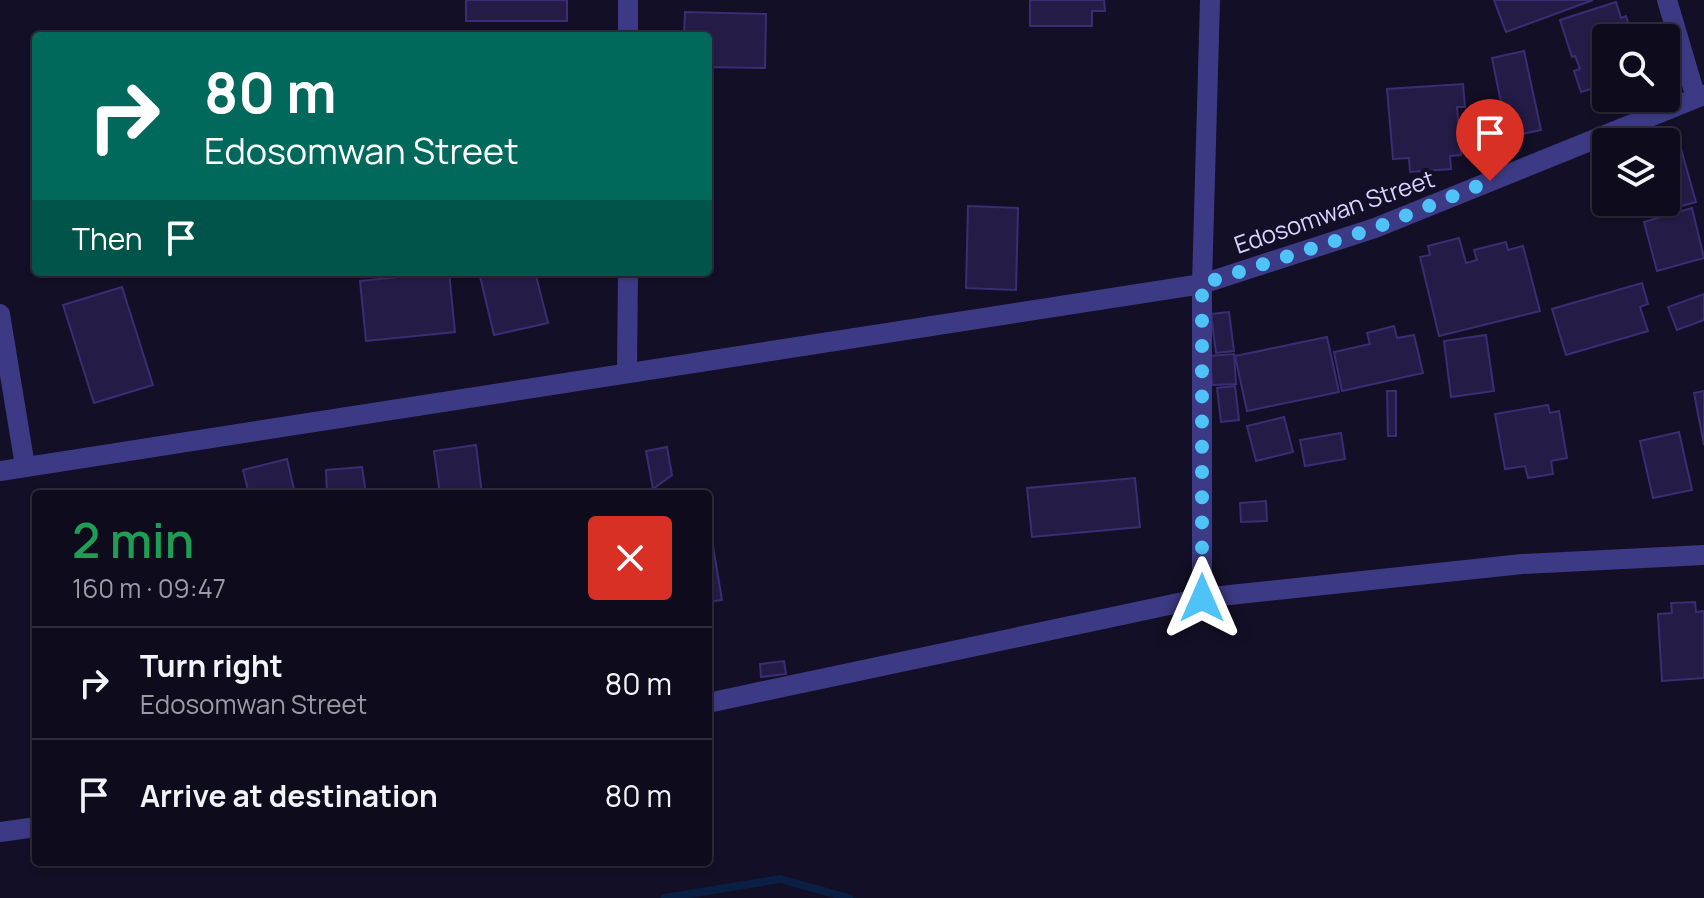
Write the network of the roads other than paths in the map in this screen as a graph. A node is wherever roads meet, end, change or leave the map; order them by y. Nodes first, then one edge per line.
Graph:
1 (628, 0) edge
2 (1210, 0) edge
3 (1667, 0) edge
4 (628, 32) edge
5 (1701, 100) edge
6 (628, 276) edge
7 (1202, 284) junction
8 (0, 314) edge
9 (627, 372) junction
10 (25, 466) junction
11 (0, 471) edge
12 (1704, 555) edge
13 (1202, 598) junction
14 (712, 702) edge
15 (32, 828) edge
16 (0, 832) edge

1 - 4 street
2 - 7 street
3 - 5 street
5 - 7 street, Edosomwan Street
6 - 9 street
7 - 9 street, Edosomwan Street
7 - 13 street
8 - 10 street
9 - 10 street, Edosomwan Street
10 - 11 street, Edosomwan Street
12 - 13 street
13 - 14 street
15 - 16 street

